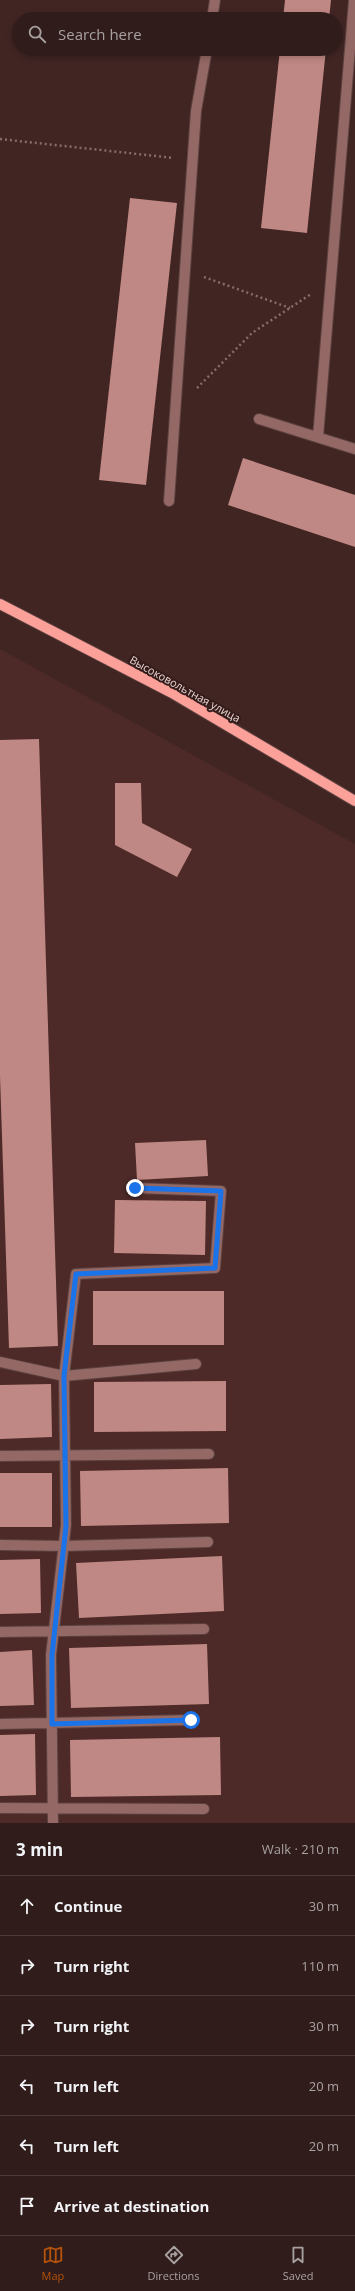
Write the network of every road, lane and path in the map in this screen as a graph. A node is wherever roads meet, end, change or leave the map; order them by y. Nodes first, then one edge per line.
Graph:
1 (216, 0) edge
2 (354, 0) edge
3 (213, 12) edge
4 (206, 56) edge
5 (0, 139) edge
6 (192, 160) junction
7 (185, 270) junction
8 (331, 281) junction
9 (290, 308) junction
10 (175, 410) junction
11 (259, 419) dead end
12 (318, 437) junction
13 (355, 449) edge
14 (169, 501) dead end
15 (0, 604) edge
16 (355, 801) edge
17 (135, 1188) dead end
18 (0, 1362) edge
19 (196, 1364) dead end
20 (64, 1376) junction
21 (209, 1454) dead end
22 (65, 1455) junction
23 (0, 1456) edge
24 (208, 1542) dead end
25 (0, 1545) edge
26 (64, 1546) junction
27 (204, 1629) dead end
28 (54, 1630) junction
29 (0, 1632) edge
30 (191, 1720) dead end
31 (0, 1724) edge
32 (52, 1724) junction
33 (0, 1808) edge
34 (53, 1808) junction
35 (204, 1809) dead end
36 (53, 1823) edge

1 - 3 lane
2 - 8 lane
4 - 6 lane
5 - 6 path
6 - 7 lane
7 - 9 path
7 - 10 lane
8 - 9 path
8 - 12 lane
9 - 10 path
10 - 14 lane
11 - 12 lane
12 - 13 lane
15 - 16 main road, Высоковольтная улица
17 - 20 lane
18 - 20 lane
19 - 20 lane
20 - 22 lane
21 - 22 lane
22 - 23 lane
22 - 26 lane
24 - 26 lane
25 - 26 lane
26 - 28 lane
27 - 28 lane
28 - 29 lane
28 - 32 lane
30 - 32 lane
31 - 32 lane
32 - 34 lane
33 - 34 lane
34 - 35 lane
34 - 36 lane

